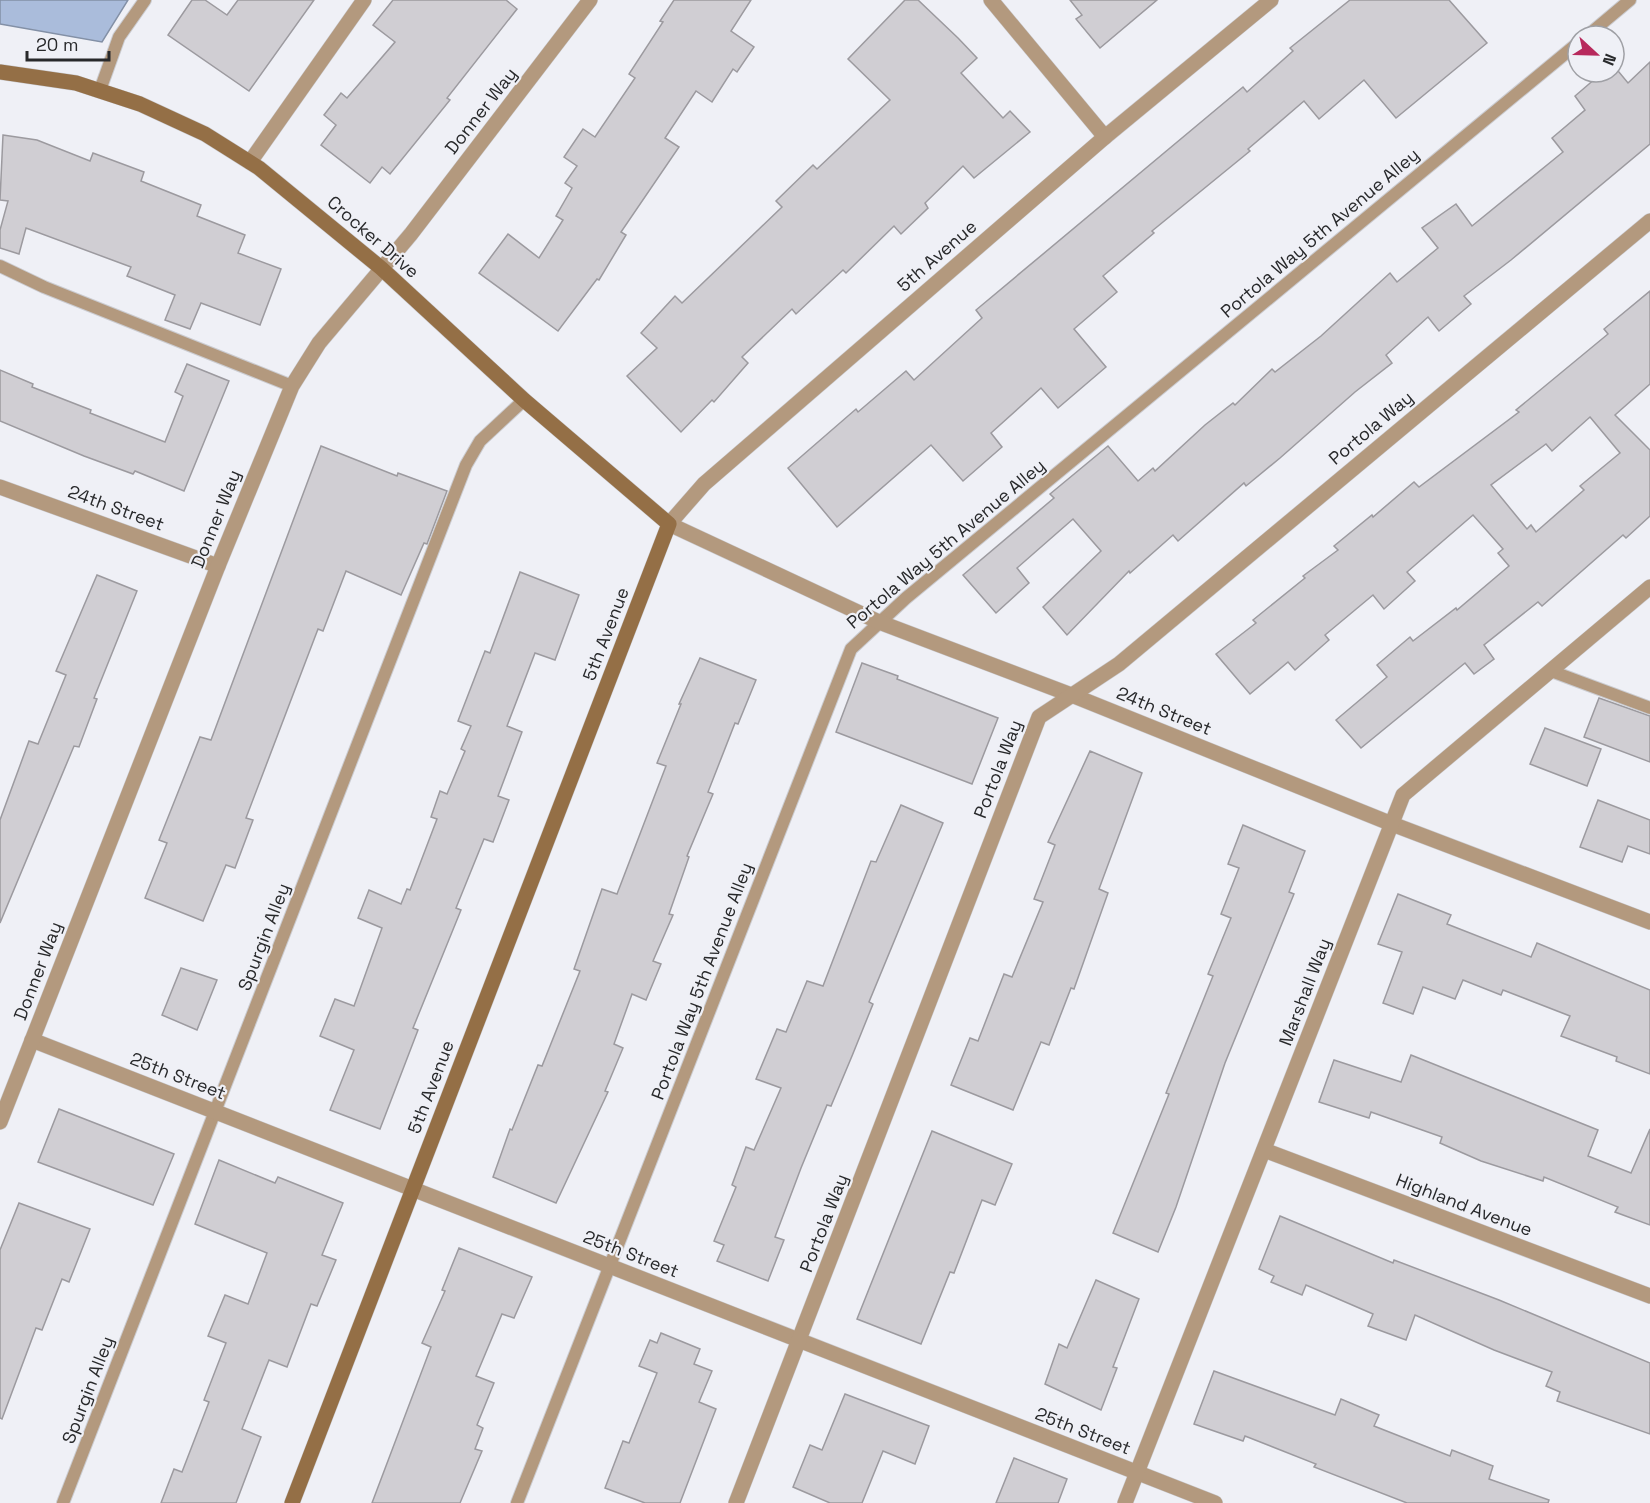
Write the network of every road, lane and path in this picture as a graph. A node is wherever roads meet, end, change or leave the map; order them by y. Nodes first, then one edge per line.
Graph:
1 (145, 0) edge
2 (363, 0) edge
3 (590, 0) edge
4 (991, 0) edge
5 (1271, 0) edge
6 (1630, 0) edge
7 (1601, 24) edge
8 (1566, 53) edge
9 (0, 72) edge
10 (100, 90) junction
11 (1105, 137) junction
12 (250, 162) junction
13 (1650, 221) edge
14 (0, 266) edge
15 (381, 268) junction
16 (292, 386) junction
17 (524, 400) junction
18 (0, 487) edge
19 (669, 524) junction
20 (218, 566) junction
21 (1650, 587) edge
22 (879, 622) junction
23 (1551, 671) junction
24 (1074, 696) junction
25 (1650, 708) edge
26 (1392, 824) junction
27 (1650, 922) edge
28 (32, 1040) junction
29 (215, 1112) junction
30 (0, 1122) edge
31 (1264, 1150) junction
32 (412, 1190) junction
33 (610, 1266) junction
34 (1650, 1296) edge
35 (799, 1341) junction
36 (1136, 1473) junction
37 (63, 1503) edge
38 (292, 1503) edge
39 (517, 1503) edge
40 (736, 1503) edge
41 (1125, 1503) edge
42 (1215, 1503) edge

1 - 10 lane
2 - 12 street
3 - 15 street, Donner Way
4 - 11 street
5 - 11 street, 5th Avenue
6 - 7 lane
8 - 22 lane, Portola Way 5th Avenue Alley
9 - 10 street, Crocker Drive
10 - 12 street, Crocker Drive
11 - 19 street, 5th Avenue
12 - 15 street, Crocker Drive
13 - 24 street, Portola Way
14 - 16 lane
15 - 16 street, Donner Way
15 - 17 street, Crocker Drive
16 - 20 street, Donner Way
17 - 19 street, Crocker Drive
17 - 29 lane, Spurgin Alley
18 - 20 street, 24th Street
19 - 22 street, 24th Street
19 - 32 street, 5th Avenue
20 - 28 street, Donner Way
21 - 23 street, Marshall Way
22 - 24 street, 24th Street
22 - 33 lane, Portola Way 5th Avenue Alley
23 - 25 lane
23 - 26 street, Marshall Way
24 - 26 street, 24th Street
24 - 35 street, Portola Way
26 - 27 street, 24th Street
26 - 31 street, Marshall Way
28 - 29 street, 25th Street
28 - 30 street, Donner Way
29 - 32 street, 25th Street
29 - 37 lane, Spurgin Alley
31 - 34 street, Highland Avenue
31 - 36 street, Marshall Way
32 - 33 street, 25th Street
32 - 38 street, 5th Avenue
33 - 35 street, 25th Street
33 - 39 lane, Portola Way 5th Avenue Alley
35 - 36 street, 25th Street
35 - 40 street, Portola Way
36 - 41 street, Marshall Way
36 - 42 street, 25th Street

